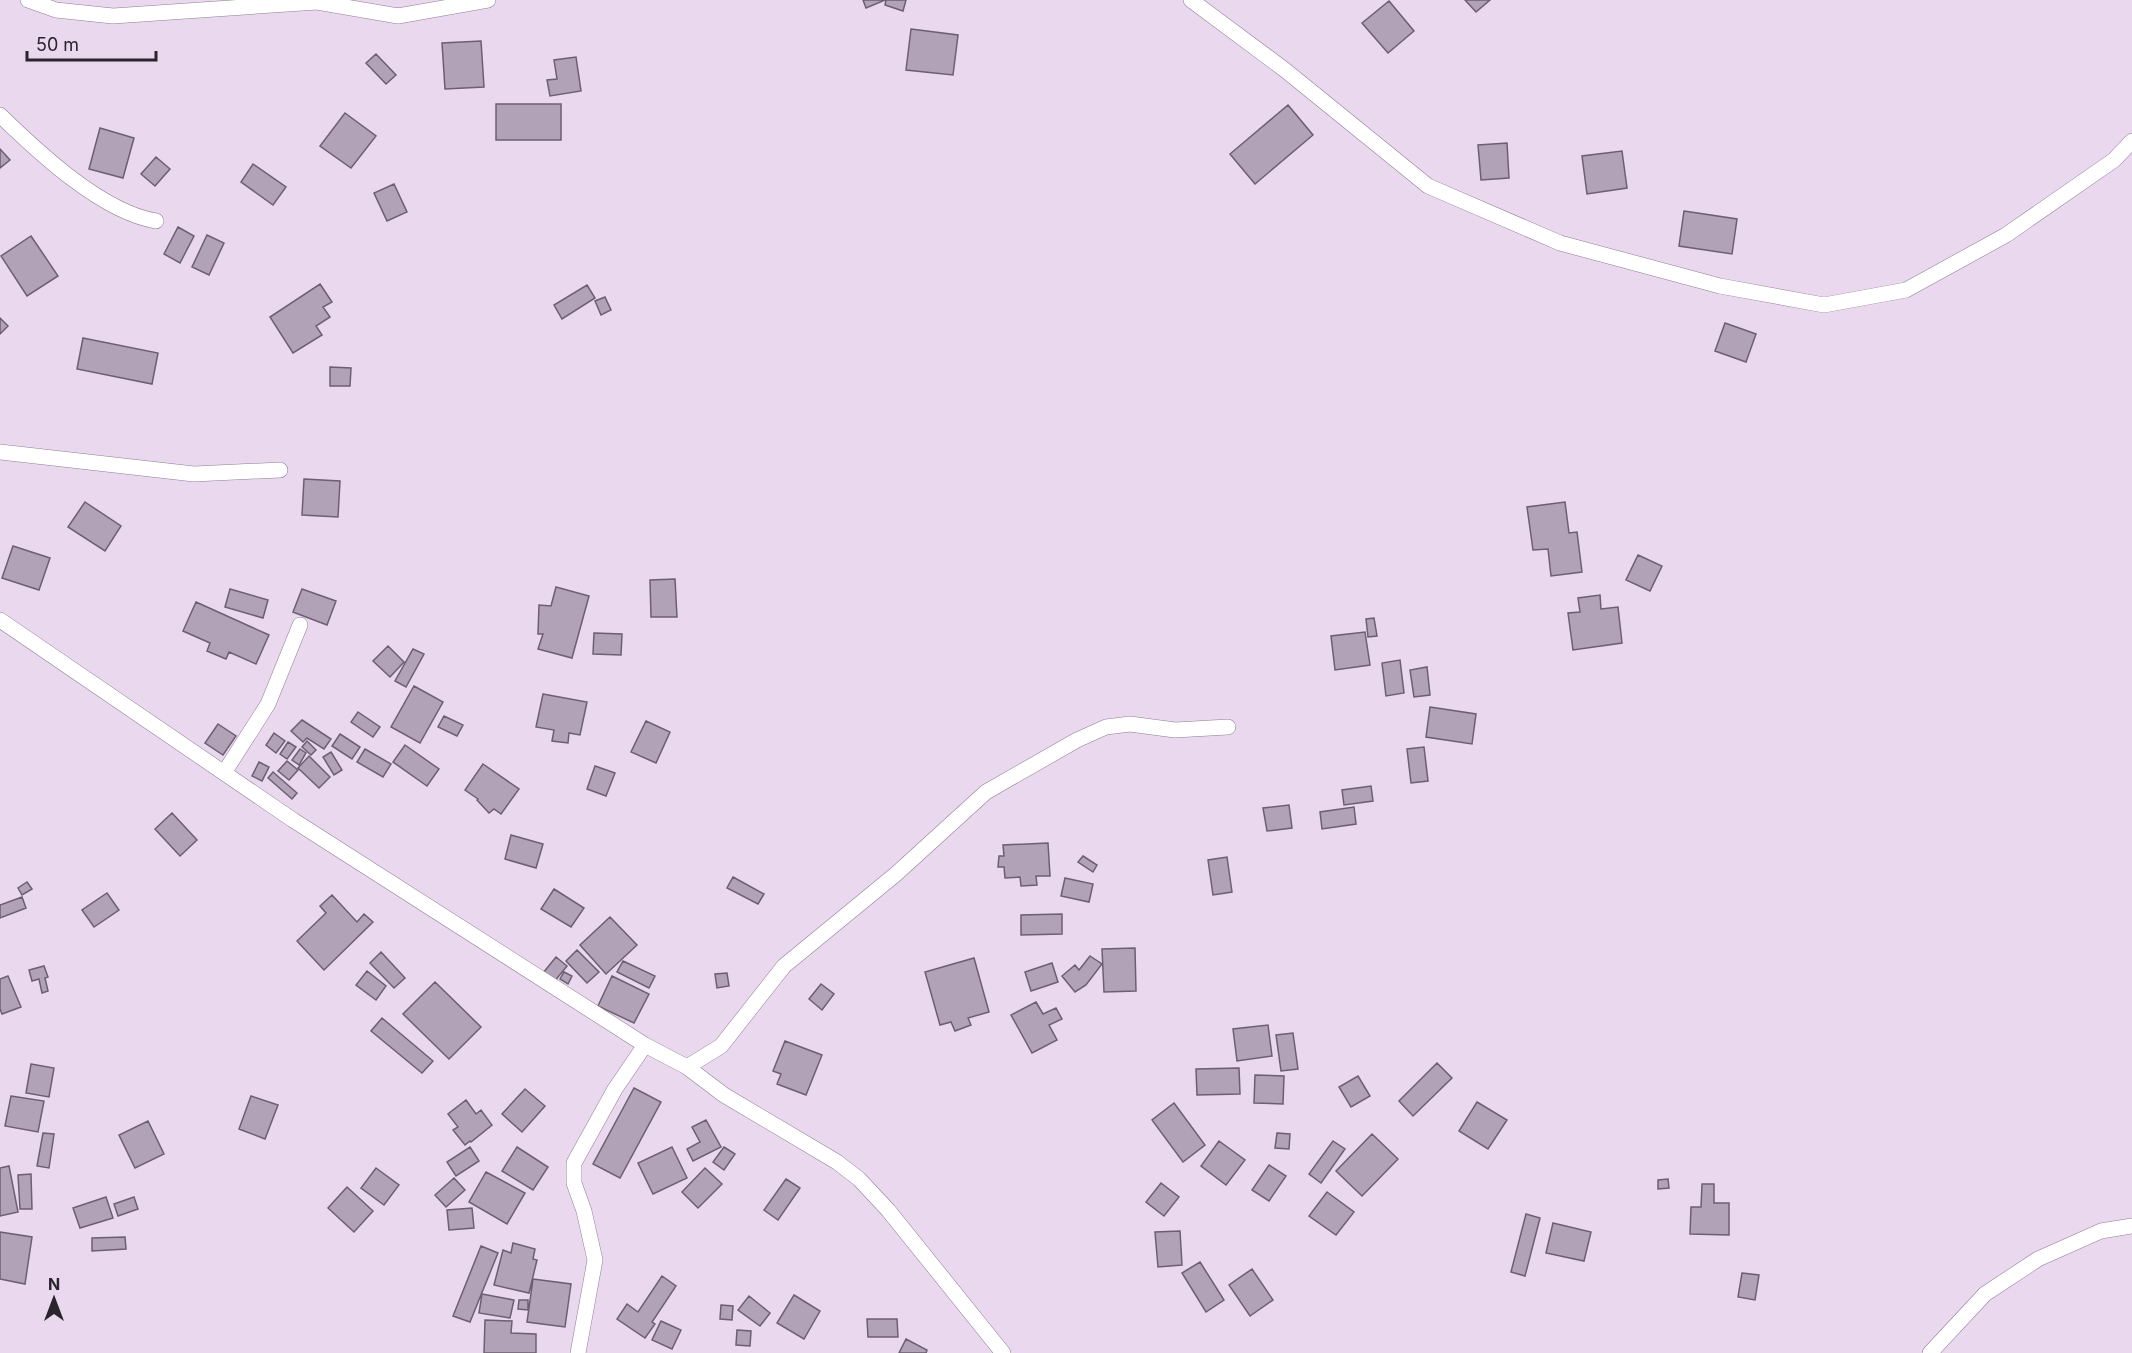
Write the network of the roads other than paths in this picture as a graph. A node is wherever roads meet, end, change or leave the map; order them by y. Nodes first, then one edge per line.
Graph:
1 (28, 0) edge
2 (488, 0) edge
3 (1191, 0) edge
4 (0, 115) edge
5 (2132, 141) edge
6 (156, 221) dead end
7 (0, 452) edge
8 (280, 470) dead end
9 (0, 620) edge
10 (300, 625) dead end
11 (1228, 728) dead end
12 (224, 773) junction
13 (645, 1045) junction
14 (687, 1067) junction
15 (2132, 1227) edge
16 (578, 1353) edge
17 (1004, 1353) edge
18 (1930, 1353) edge

1 - 2 street
3 - 5 street
4 - 6 street
7 - 8 street
9 - 12 street
10 - 12 street
11 - 14 street
12 - 13 street
13 - 14 street
13 - 16 street
14 - 17 street
15 - 18 street

